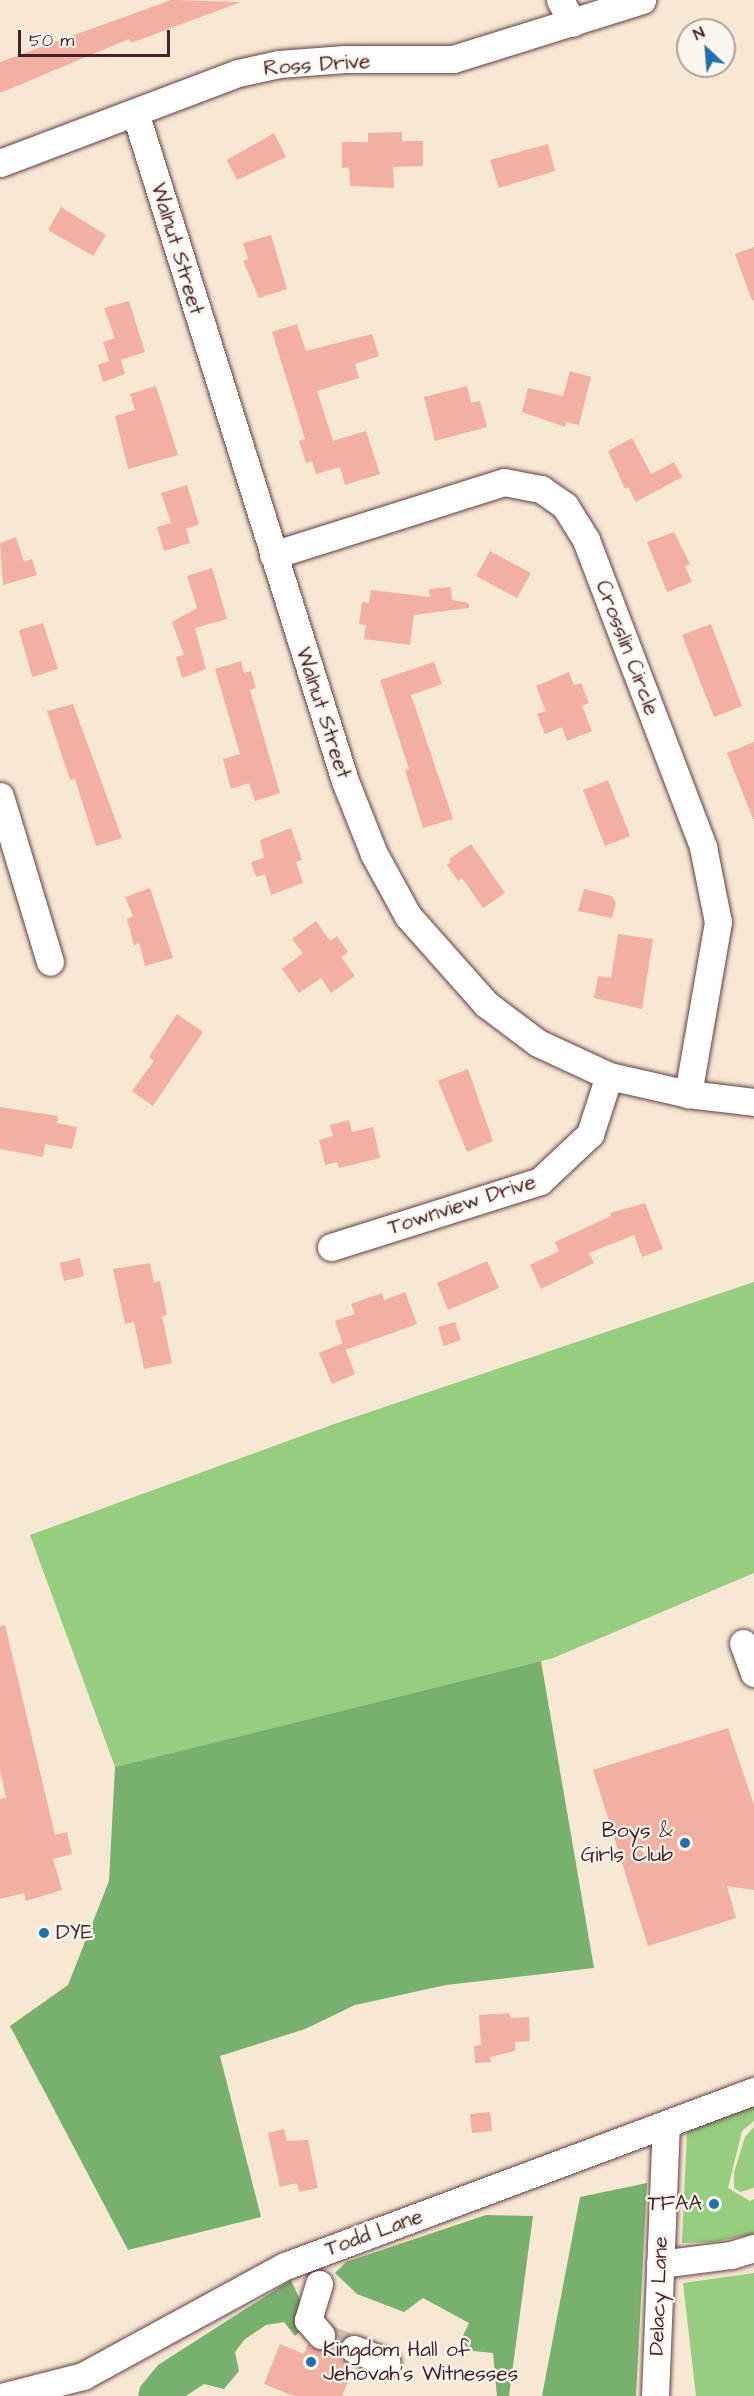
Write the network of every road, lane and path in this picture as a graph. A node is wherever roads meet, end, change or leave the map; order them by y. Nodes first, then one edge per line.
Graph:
1 (560, 0) edge
2 (642, 0) edge
3 (573, 23) junction
4 (135, 112) junction
5 (0, 164) edge
6 (273, 555) junction
7 (0, 796) edge
8 (50, 962) dead end
9 (609, 1076) junction
10 (687, 1094) junction
11 (754, 1102) edge
12 (331, 1247) dead end
13 (743, 1644) dead end
14 (754, 1672) edge
15 (754, 2091) edge
16 (666, 2125) junction
17 (754, 2248) edge
18 (660, 2264) junction
19 (319, 2284) dead end
20 (321, 2335) tunnel mouth
21 (354, 2349) tunnel mouth
22 (387, 2362) dead end
23 (5, 2396) edge
24 (655, 2396) edge

1 - 3 street
2 - 3 street, Ross Drive
3 - 4 street, Ross Drive
4 - 5 street, Ross Drive
4 - 6 street, Walnut Street
6 - 9 street, Walnut Street
6 - 10 street, Crosslin Circle
7 - 8 street
9 - 10 street, Walnut Street
9 - 12 street, Townview Drive
10 - 11 street, Walnut Street
13 - 14 street
15 - 16 street, Todd Lane
16 - 18 street, Delacy Lane
16 - 23 street, Todd Lane
17 - 18 street
18 - 24 street, Delacy Lane
19 - 20 street
21 - 22 street

